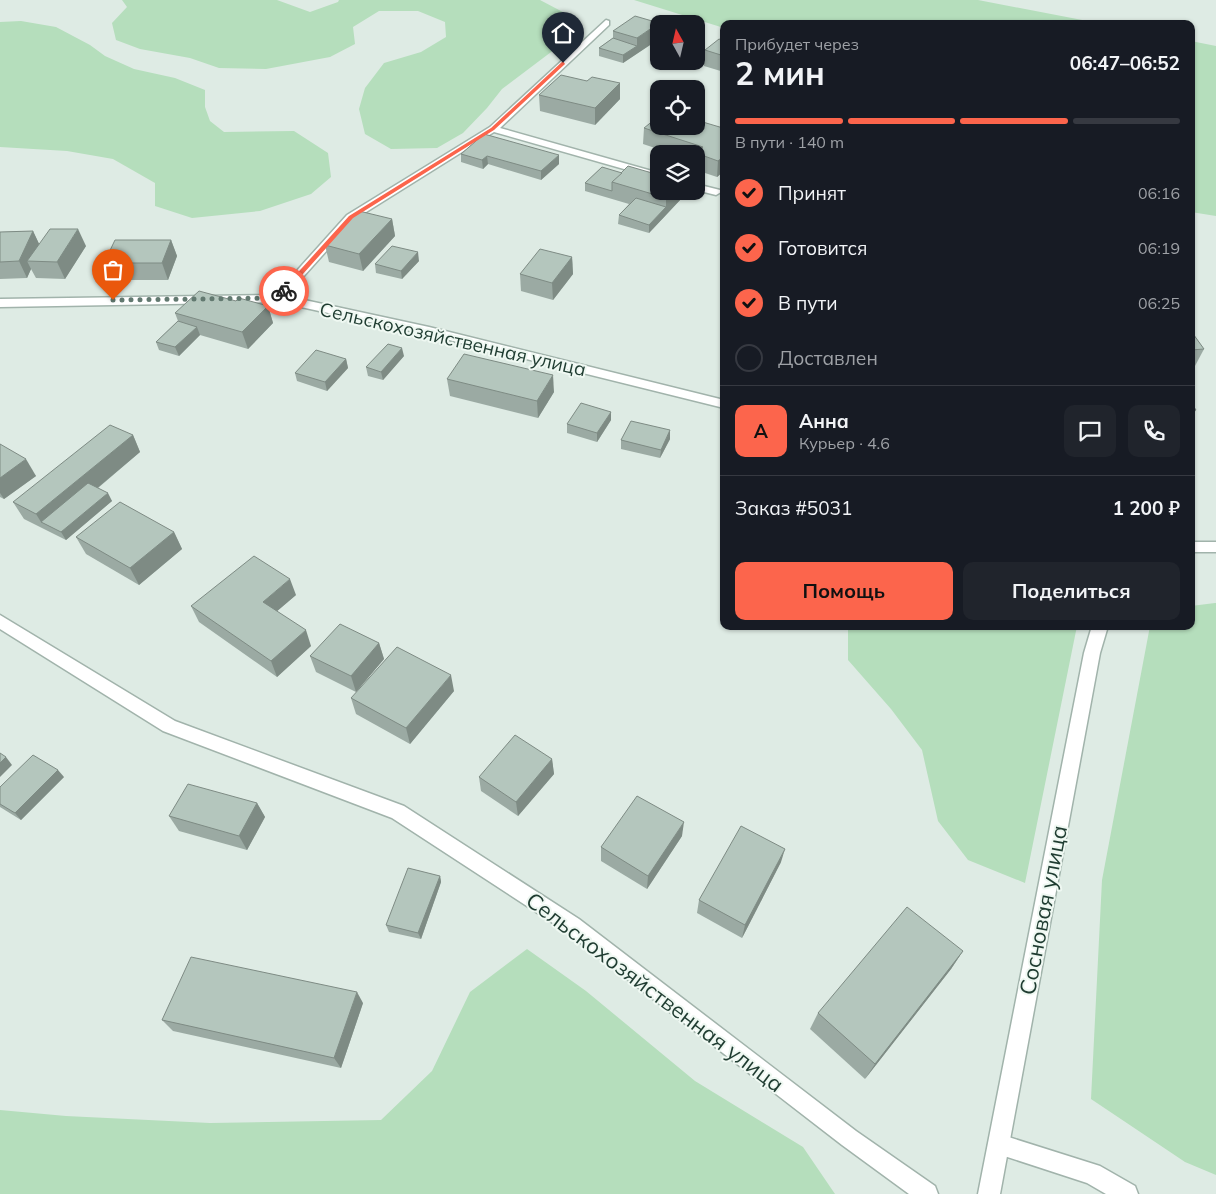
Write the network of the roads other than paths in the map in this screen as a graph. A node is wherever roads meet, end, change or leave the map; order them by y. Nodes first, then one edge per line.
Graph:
1 (606, 23) dead end
2 (492, 129) junction
3 (650, 173) edge
4 (705, 189) edge
5 (716, 192) dead end
6 (278, 298) junction
7 (0, 303) edge
8 (720, 403) edge
9 (1216, 547) edge
10 (1195, 548) edge
11 (0, 621) edge
12 (1099, 630) edge
13 (999, 1145) junction
14 (927, 1194) edge
15 (989, 1194) edge
16 (1128, 1194) edge

1 - 2 street
2 - 3 street
2 - 6 street
4 - 5 street
6 - 7 street, Сельскохозяйственная улица
6 - 8 street, Сельскохозяйственная улица
9 - 10 street
11 - 14 street, Сельскохозяйственная улица
12 - 13 street, Сосновая улица
13 - 15 street, Сосновая улица
13 - 16 street

